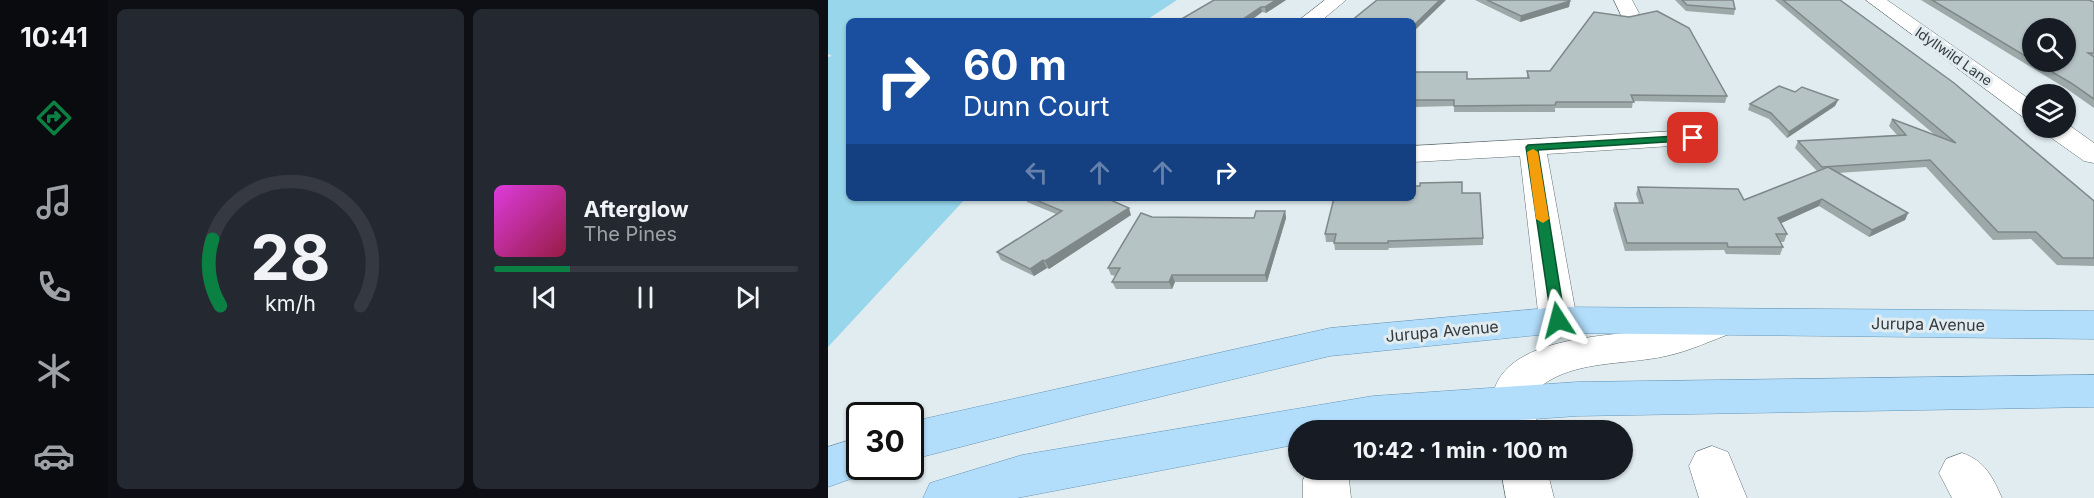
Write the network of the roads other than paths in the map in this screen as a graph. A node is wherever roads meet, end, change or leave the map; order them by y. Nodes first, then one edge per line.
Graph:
1 (1337, 0) edge
2 (1875, 0) edge
3 (1312, 18) edge
4 (2022, 105) edge
5 (1693, 138) dead end
6 (2069, 138) edge
7 (1532, 147) junction
8 (1416, 154) edge
9 (2094, 155) edge
10 (1558, 320) junction
11 (1722, 322) junction
12 (2094, 325) edge
13 (2094, 391) edge
14 (1514, 417) edge
15 (924, 438) edge
16 (846, 461) edge
17 (828, 467) edge
18 (1526, 480) edge
19 (946, 498) edge
20 (1530, 498) edge

1 - 3 street
2 - 4 street, Idyllwild Lane
5 - 7 street
6 - 9 street
7 - 8 street
7 - 10 street
10 - 11 main road, Jurupa Avenue
10 - 15 main road, Jurupa Avenue
11 - 12 main road, Jurupa Avenue
11 - 14 street
13 - 14 main road
14 - 19 main road
16 - 17 main road
18 - 20 street

